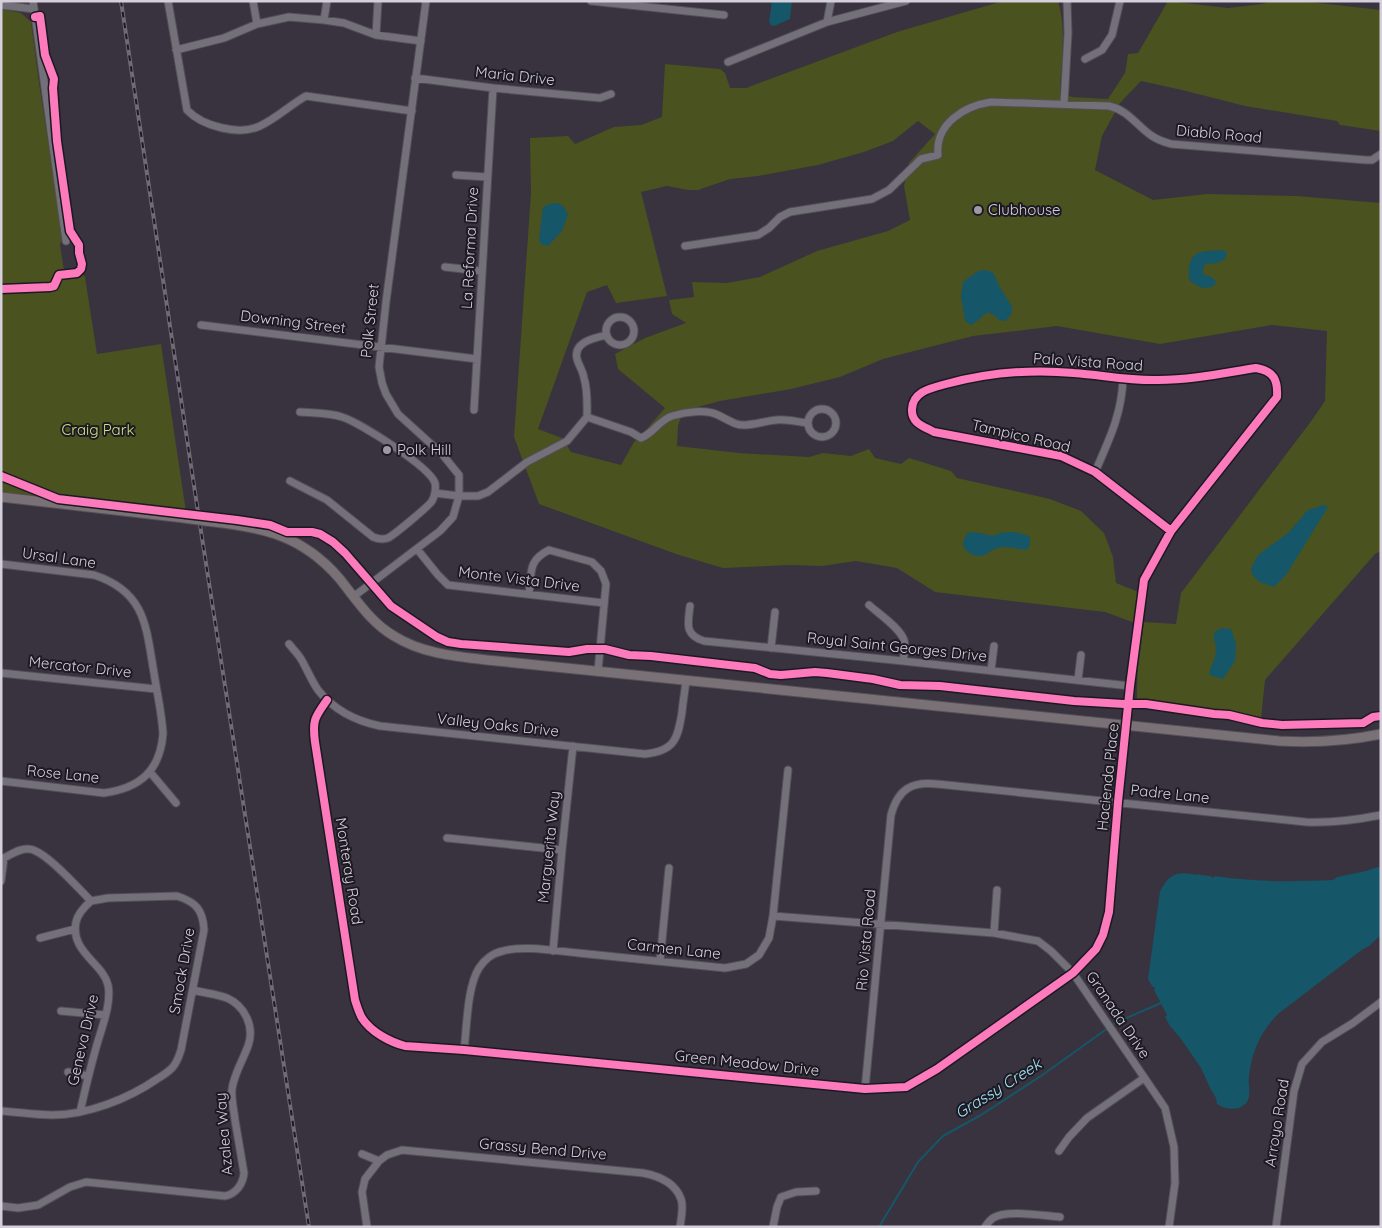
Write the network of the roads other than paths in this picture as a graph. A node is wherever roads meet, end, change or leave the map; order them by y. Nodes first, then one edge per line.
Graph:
1 (168, 1) edge
2 (253, 1) edge
3 (327, 1) edge
4 (378, 1) edge
5 (426, 1) edge
6 (591, 1) edge
7 (830, 1) edge
8 (906, 1) edge
9 (1067, 1) edge
10 (1120, 1) edge
11 (636, 4) edge
12 (1, 5) edge
13 (33, 5) edge
14 (724, 15) dead end
15 (324, 20) junction
16 (827, 22) junction
17 (257, 24) junction
18 (376, 35) junction
19 (421, 41) junction
20 (176, 50) junction
21 (1085, 59) dead end
22 (728, 62) dead end
23 (415, 78) junction
24 (493, 88) junction
25 (611, 94) dead end
26 (1064, 104) junction
27 (412, 111) junction
28 (1381, 154) edge
29 (456, 175) dead end
30 (488, 177) junction
31 (66, 241) dead end
32 (685, 246) dead end
33 (444, 267) dead end
34 (482, 271) junction
35 (201, 325) dead end
36 (607, 335) junction
37 (381, 348) junction
38 (477, 359) junction
39 (1275, 377) joint
40 (1123, 378) junction
41 (474, 410) dead end
42 (912, 411) joint
43 (300, 412) dead end
44 (587, 417) junction
45 (808, 423) junction
46 (1095, 472) junction
47 (290, 481) dead end
48 (436, 493) junction
49 (459, 496) junction
50 (1, 497) edge
51 (1171, 530) junction
52 (417, 549) junction
53 (1, 564) edge
54 (529, 594) junction
55 (353, 597) junction
56 (604, 602) junction
57 (869, 605) dead end
58 (690, 606) dead end
59 (775, 612) dead end
60 (289, 644) dead end
61 (994, 646) dead end
62 (771, 648) junction
63 (1081, 655) dead end
64 (903, 661) junction
65 (598, 671) junction
66 (991, 671) junction
67 (1, 673) edge
68 (686, 680) junction
69 (1078, 680) junction
70 (1130, 686) junction
71 (156, 689) junction
72 (327, 700) junction
73 (1127, 725) junction
74 (1381, 734) edge
75 (573, 746) junction
76 (788, 770) dead end
77 (150, 772) junction
78 (1, 781) edge
79 (900, 795) joint
80 (1118, 802) junction
81 (176, 803) dead end
82 (1381, 815) edge
83 (447, 838) dead end
84 (562, 850) junction
85 (669, 868) dead end
86 (1, 881) edge
87 (997, 890) dead end
88 (91, 901) junction
89 (773, 916) junction
90 (881, 925) junction
91 (75, 929) junction
92 (994, 933) junction
93 (40, 938) dead end
94 (553, 951) junction
95 (660, 961) junction
96 (1073, 973) junction
97 (193, 990) junction
98 (1381, 1002) edge
99 (61, 1011) dead end
100 (105, 1015) junction
101 (386, 1038) joint
102 (464, 1050) junction
103 (68, 1072) dead end
104 (88, 1076) junction
105 (1144, 1078) junction
106 (865, 1089) junction
107 (1, 1110) edge
108 (80, 1112) junction
109 (1059, 1151) dead end
110 (362, 1154) dead end
111 (379, 1161) junction
112 (816, 1191) dead end
113 (1, 1206) edge
114 (1060, 1217) dead end
115 (368, 1227) edge
116 (680, 1227) edge
117 (773, 1227) edge
118 (985, 1227) edge
119 (1169, 1227) edge
120 (1276, 1227) edge

1 - 20 street
2 - 17 street
3 - 15 street
4 - 18 street
5 - 19 street, Polk Street
6 - 11 street
7 - 16 street
8 - 16 street
9 - 26 street
10 - 21 street
11 - 14 street
12 - 13 street
13 - 31 street
15 - 17 street
15 - 18 street
16 - 22 street
17 - 20 street
18 - 19 street
19 - 23 street, Polk Street
20 - 27 street
23 - 24 street, Maria Drive
23 - 27 street, Polk Street
24 - 25 street, Maria Drive
24 - 30 street, La Reforma Drive
26 - 28 street, Diablo Road
26 - 32 street, Diablo Road
27 - 37 street, Polk Street
29 - 30 street
30 - 34 street, La Reforma Drive
33 - 34 street
34 - 38 street, La Reforma Drive
35 - 37 street, Downing Street
36 - 36 street
36 - 44 street
37 - 38 street, Downing Street
37 - 49 street, Polk Street
38 - 41 street, La Reforma Drive
39 - 40 street, Palo Vista Road
39 - 51 street, Hacienda Place
40 - 42 street, Palo Vista Road
40 - 46 street
42 - 46 street, Tampico Road
43 - 48 street
44 - 45 street
44 - 49 street
45 - 45 street
46 - 51 street, Tampico Road
47 - 48 street
48 - 49 street
49 - 52 street, Polk Street
50 - 55 main road, bridge
51 - 70 street, Hacienda Place
52 - 54 street, Monte Vista Drive
52 - 55 street, Polk Street
53 - 71 street, Ursal Lane
54 - 56 street, Monte Vista Drive
54 - 56 street
55 - 65 main road
56 - 65 street
57 - 64 street
58 - 62 street, Royal Saint Georges Drive
59 - 62 street
60 - 72 street, Valley Oaks Drive
61 - 66 street
62 - 64 street, Royal Saint Georges Drive
63 - 69 street
64 - 66 street, Royal Saint Georges Drive
65 - 68 main road
66 - 69 street, Royal Saint Georges Drive
67 - 71 street, Mercator Drive
68 - 73 main road
68 - 75 street, Valley Oaks Drive
69 - 70 street, Royal Saint Georges Drive
70 - 73 street, Hacienda Place
71 - 77 street, Rose Lane
72 - 75 street, Valley Oaks Drive
72 - 101 street, Monteray Road
73 - 74 main road
73 - 80 street, Hacienda Place
75 - 84 street, Marguerita Way
76 - 89 street, Carmen Lane
77 - 78 street, Rose Lane
77 - 81 street
79 - 80 street, Padre Lane
79 - 90 street, Rio Vista Road
80 - 82 street, Padre Lane
80 - 96 street, Hacienda Place
83 - 84 street
84 - 94 street, Marguerita Way
85 - 95 street
86 - 88 street
87 - 92 street
88 - 91 street
88 - 97 street, Smock Drive
89 - 90 street, Granada Drive
89 - 95 street, Carmen Lane
90 - 92 street, Granada Drive
90 - 106 street, Rio Vista Road
91 - 93 street
91 - 100 street, Geneva Drive
92 - 96 street, Granada Drive
94 - 95 street, Carmen Lane
94 - 102 street, Carmen Lane
96 - 105 street, Granada Drive
96 - 106 street, Green Meadow Drive
97 - 108 street, Smock Drive
97 - 113 street, Azalea Way
98 - 120 street, Arroyo Road
99 - 100 street
100 - 104 street, Geneva Drive
101 - 102 street, Green Meadow Drive
102 - 106 street, Green Meadow Drive
103 - 104 street
104 - 108 street, Geneva Drive
105 - 109 street
105 - 119 street, Granada Drive
107 - 108 street, Smock Drive
110 - 111 street
111 - 115 street
111 - 116 street, Grassy Bend Drive
112 - 117 street
114 - 118 street

